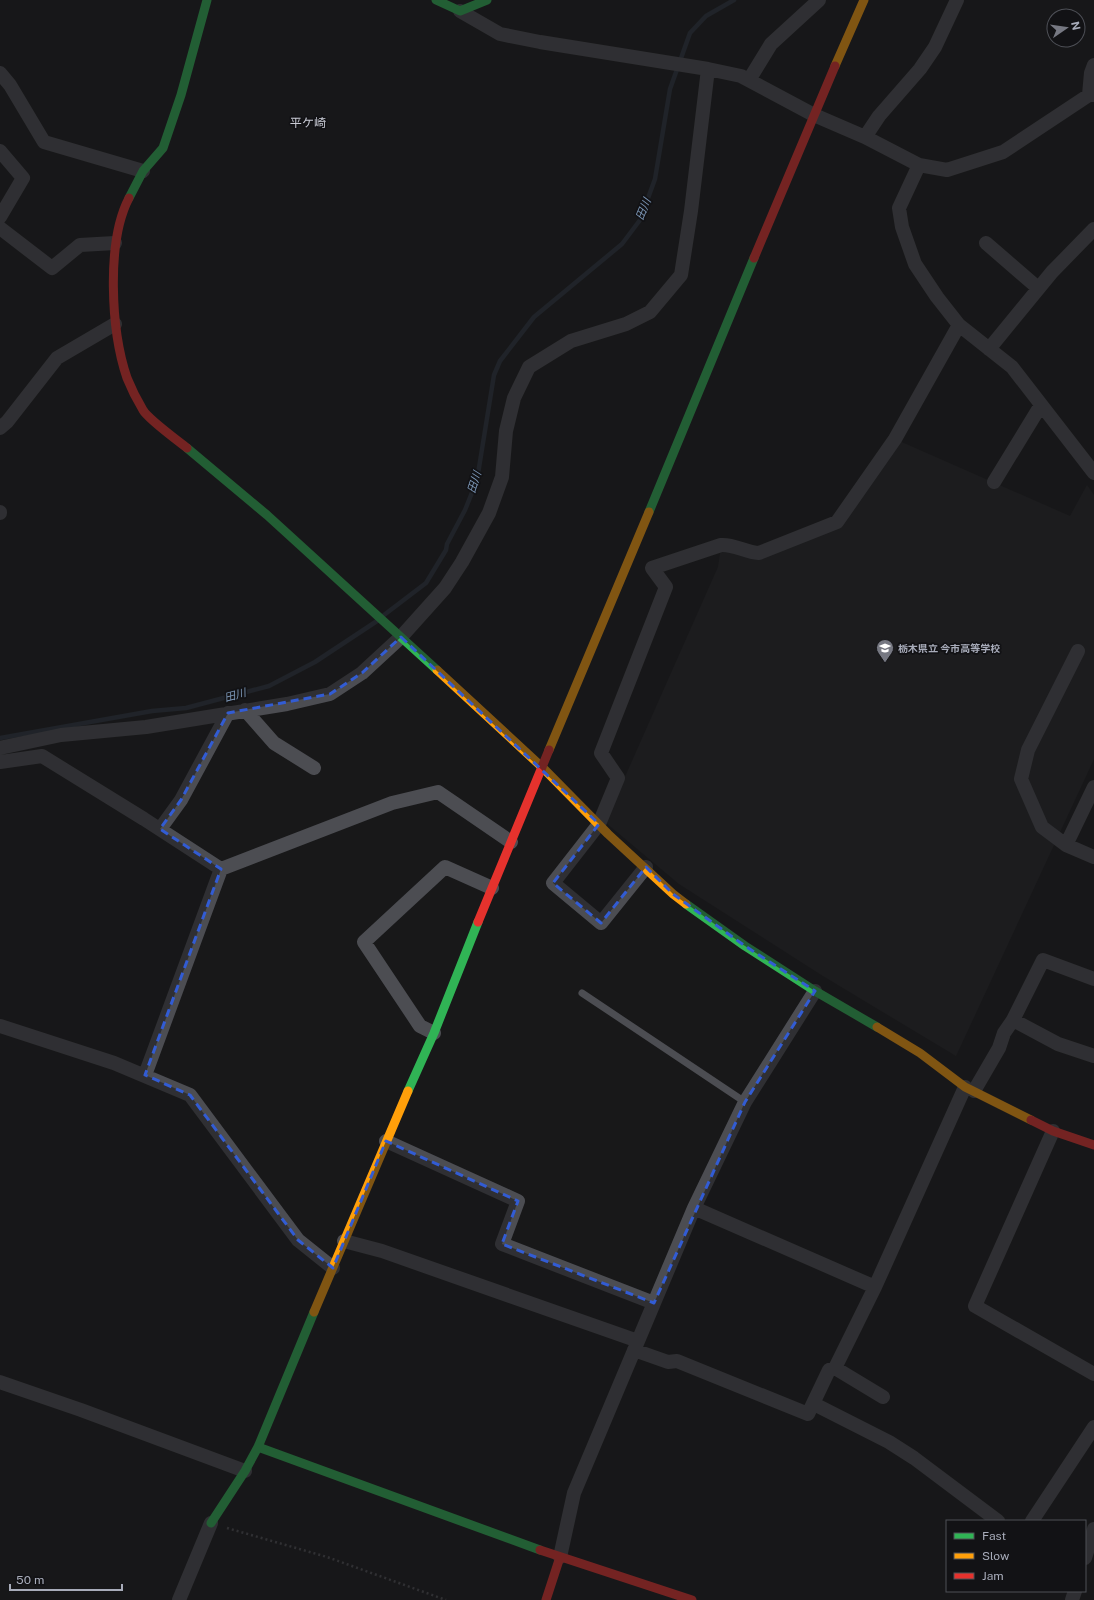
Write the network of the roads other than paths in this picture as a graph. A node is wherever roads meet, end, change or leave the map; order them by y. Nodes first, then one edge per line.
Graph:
1 (207, 0) edge
2 (436, 0) edge
3 (487, 0) edge
4 (819, 0) edge
5 (864, 0) edge
6 (957, 0) edge
7 (460, 11) junction
8 (1094, 65) edge
9 (708, 69) junction
10 (0, 73) edge
11 (749, 80) junction
12 (1091, 95) edge
13 (814, 115) junction
14 (865, 137) junction
15 (0, 151) edge
16 (919, 165) junction
17 (143, 171) junction
18 (0, 217) edge
19 (0, 228) edge
20 (1094, 230) edge
21 (986, 242) dead end
22 (115, 243) junction
23 (1038, 288) junction
24 (115, 324) junction
25 (959, 325) junction
26 (989, 349) junction
27 (1040, 405) junction
28 (0, 428) edge
29 (1094, 473) edge
30 (994, 482) dead end
31 (401, 637) junction
32 (1078, 651) dead end
33 (245, 710) junction
34 (228, 713) junction
35 (0, 748) edge
36 (0, 762) edge
37 (314, 768) dead end
38 (543, 768) junction
39 (1094, 787) edge
40 (599, 824) junction
41 (160, 830) junction
42 (511, 842) junction
43 (1066, 845) junction
44 (1094, 857) edge
45 (646, 867) junction
46 (221, 869) junction
47 (492, 888) junction
48 (1094, 979) edge
49 (815, 991) junction
50 (582, 993) dead end
51 (1013, 1020) junction
52 (0, 1026) edge
53 (434, 1034) junction
54 (1094, 1056) edge
55 (145, 1075) junction
56 (970, 1089) junction
57 (745, 1102) junction
58 (1053, 1131) junction
59 (386, 1140) junction
60 (1094, 1145) edge
61 (694, 1208) junction
62 (344, 1241) junction
63 (333, 1268) junction
64 (874, 1287) junction
65 (654, 1303) junction
66 (636, 1345) junction
67 (834, 1368) junction
68 (1093, 1372) edge
69 (0, 1382) edge
70 (883, 1397) dead end
71 (814, 1404) junction
72 (1094, 1427) edge
73 (258, 1447) junction
74 (245, 1471) junction
75 (997, 1520) edge
76 (1033, 1520) edge
77 (211, 1523) joint
78 (1094, 1529) edge
79 (1086, 1555) edge
80 (560, 1556) junction
81 (179, 1600) edge
82 (546, 1600) edge
83 (692, 1600) edge

1 - 17 street
2 - 7 street
3 - 7 street
4 - 11 street
5 - 13 street
6 - 14 street
7 - 9 street
8 - 12 street
9 - 11 street
9 - 31 street
10 - 17 street
11 - 13 street
12 - 16 street
13 - 14 street
13 - 38 street
14 - 16 street
15 - 18 street
16 - 25 street
17 - 22 street
19 - 22 street
20 - 23 street
21 - 23 street
22 - 24 street
23 - 26 street
24 - 28 street
24 - 31 street
25 - 26 street
25 - 40 street
26 - 27 street
27 - 29 street
27 - 30 street
31 - 33 street
31 - 38 street
32 - 43 street
33 - 34 street
33 - 37 street
34 - 35 street
34 - 41 street
36 - 41 street
38 - 40 street
38 - 42 street
39 - 43 street
40 - 45 street
40 - 45 street
41 - 46 street
42 - 46 street
42 - 47 street
43 - 44 street
45 - 49 street
46 - 55 street
47 - 53 street
47 - 53 street
48 - 51 street
49 - 56 street
49 - 57 street
50 - 57 lane
51 - 54 street
51 - 56 street
52 - 55 street
53 - 59 street
55 - 63 street
56 - 58 street
56 - 64 street
57 - 61 street
58 - 60 street
58 - 68 street
59 - 62 street
59 - 65 street
61 - 64 street
61 - 65 street
62 - 63 street
62 - 66 street
63 - 73 street
64 - 67 street
65 - 66 street
66 - 71 street
66 - 80 street
67 - 70 street
67 - 71 street
69 - 74 street
71 - 75 street
72 - 76 street
73 - 74 street
73 - 80 street
74 - 77 street
77 - 81 street
78 - 79 street
80 - 82 street
80 - 83 street

